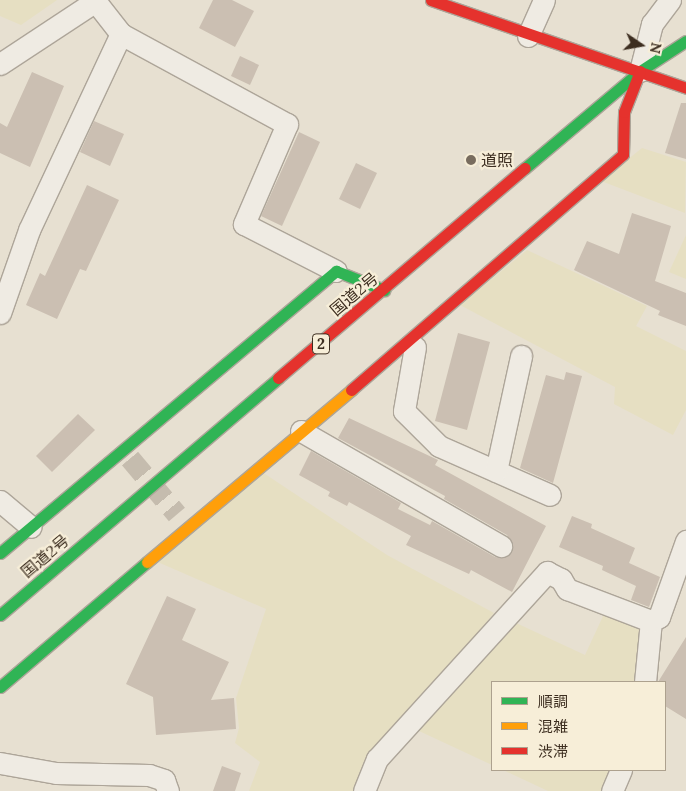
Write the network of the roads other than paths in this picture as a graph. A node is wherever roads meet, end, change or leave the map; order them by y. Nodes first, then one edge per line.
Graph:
1 (431, 0) edge
2 (544, 0) edge
3 (670, 0) edge
4 (96, 1) edge
5 (120, 34) junction
6 (528, 36) junction
7 (686, 41) edge
8 (0, 64) edge
9 (640, 71) junction
10 (686, 88) edge
11 (336, 272) junction
12 (384, 290) junction
13 (0, 313) edge
14 (416, 347) dead end
15 (521, 356) dead end
16 (301, 431) junction
17 (496, 471) junction
18 (550, 495) dead end
19 (0, 501) edge
20 (31, 527) junction
21 (686, 542) edge
22 (501, 546) dead end
23 (0, 553) edge
24 (0, 615) edge
25 (651, 621) junction
26 (645, 681) edge
27 (0, 687) edge
28 (0, 763) edge
29 (621, 771) edge
30 (168, 791) edge
31 (364, 791) edge
32 (612, 791) edge

1 - 6 main road
2 - 6 street
3 - 9 street
4 - 5 street
4 - 8 street
5 - 11 street
5 - 13 street
6 - 9 main road
7 - 9 main road, 国道2号 / 2
9 - 10 main road
9 - 12 main road, 国道2号 / 2
9 - 16 main road
11 - 12 main road
11 - 20 main road
12 - 24 main road, 国道2号 / 2
14 - 17 street
15 - 17 street
16 - 22 street
16 - 27 main road
17 - 18 street
19 - 20 street
20 - 23 main road
21 - 25 street
25 - 26 street
25 - 31 street
28 - 30 street
29 - 32 street

